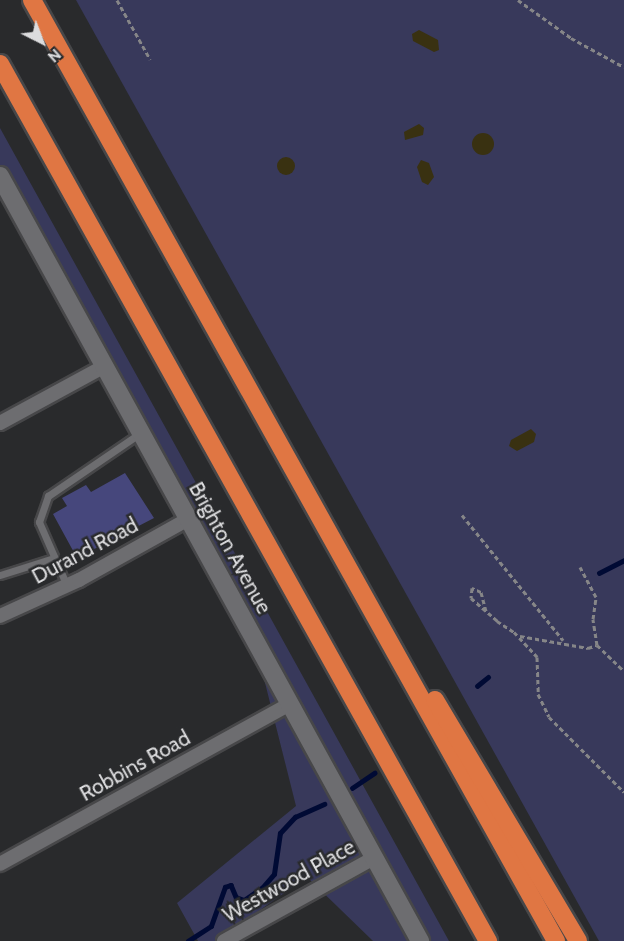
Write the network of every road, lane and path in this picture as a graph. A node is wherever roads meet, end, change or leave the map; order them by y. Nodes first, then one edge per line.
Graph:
1 (32, 0) edge
2 (117, 0) edge
3 (518, 0) edge
4 (150, 60) dead end
5 (0, 64) edge
6 (624, 67) edge
7 (0, 176) edge
8 (105, 366) junction
9 (0, 423) edge
10 (141, 432) junction
11 (462, 515) dead end
12 (188, 519) junction
13 (54, 558) junction
14 (580, 567) dead end
15 (0, 575) edge
16 (67, 586) junction
17 (486, 611) junction
18 (0, 616) edge
19 (378, 617) junction
20 (518, 636) junction
21 (564, 642) junction
22 (597, 645) junction
23 (624, 671) edge
24 (290, 704) junction
25 (624, 792) edge
26 (374, 858) junction
27 (0, 864) edge
28 (224, 941) edge
29 (420, 941) edge
30 (488, 941) edge
31 (556, 941) edge
32 (578, 941) edge

1 - 19 highway
2 - 4 path
3 - 6 path
5 - 30 highway
7 - 8 street, Brighton Avenue
8 - 9 street
8 - 10 street, Brighton Avenue
10 - 12 street, Brighton Avenue
10 - 13 lane
11 - 21 path
12 - 16 street, Durand Road
12 - 24 street, Brighton Avenue
13 - 15 lane
13 - 16 lane
14 - 22 path
16 - 18 street, Durand Road
17 - 17 path
17 - 20 path
19 - 31 highway
19 - 32 highway
20 - 21 path
20 - 25 path
21 - 22 path
22 - 23 path
24 - 26 street, Brighton Avenue
24 - 27 street, Robbins Road
26 - 28 street, Westwood Place
26 - 29 street, Brighton Avenue

